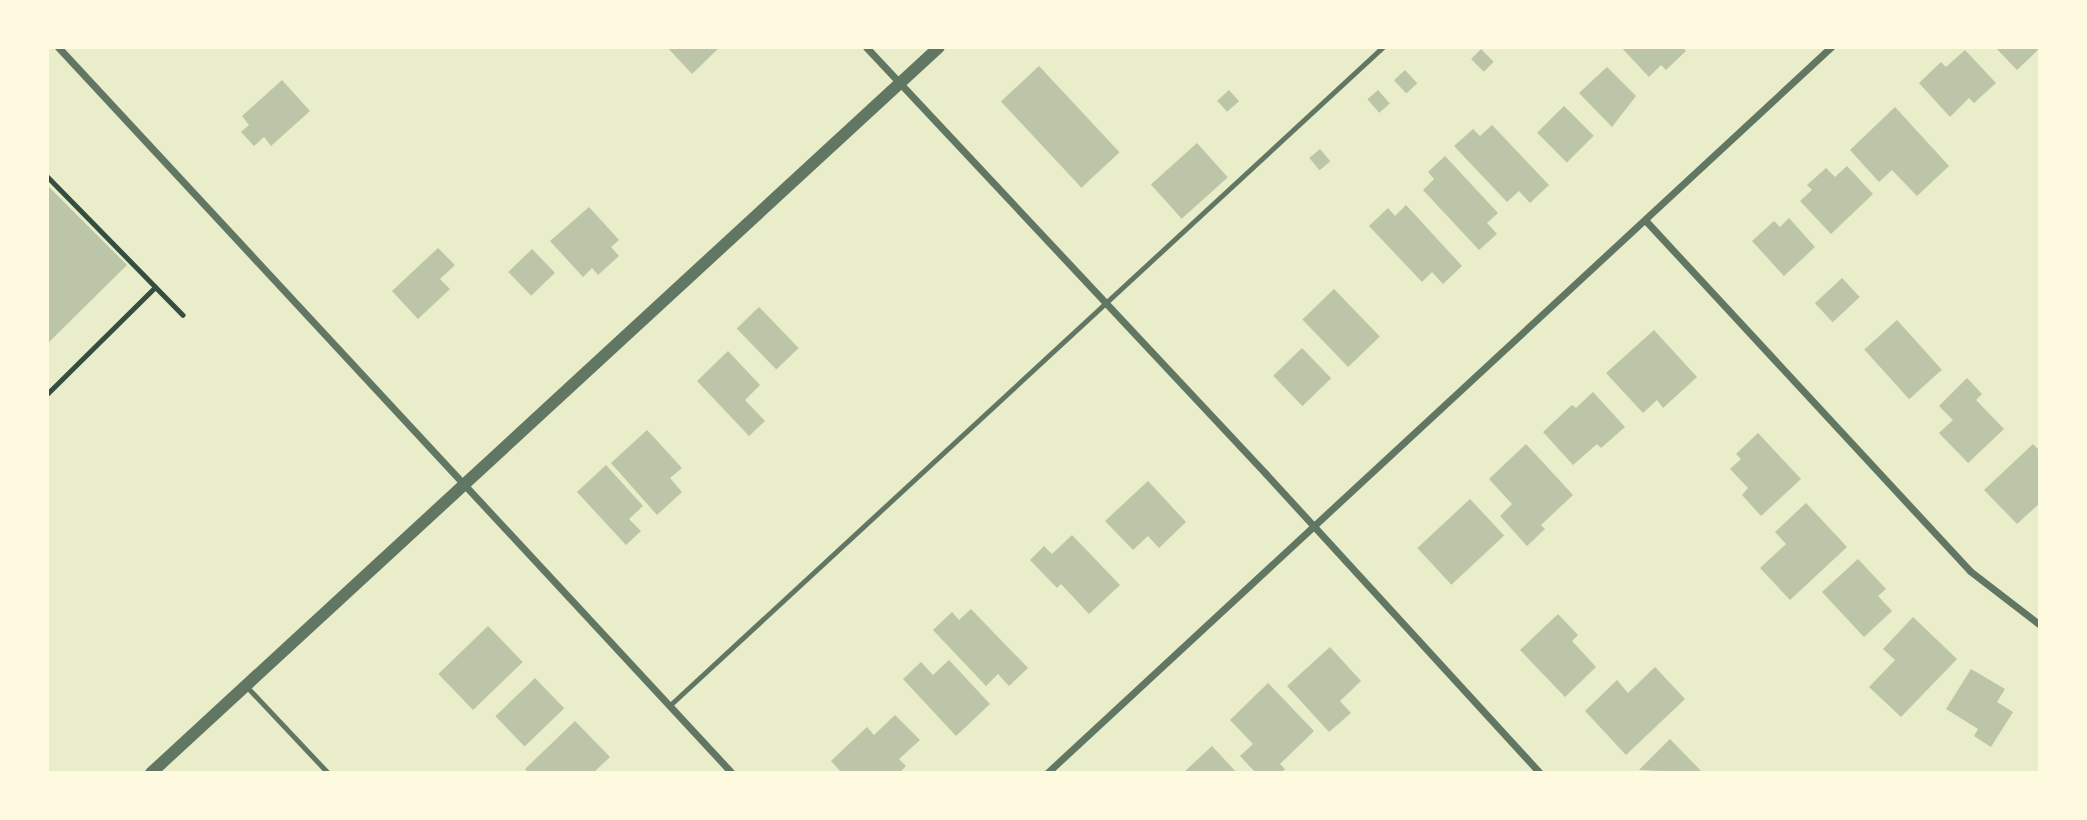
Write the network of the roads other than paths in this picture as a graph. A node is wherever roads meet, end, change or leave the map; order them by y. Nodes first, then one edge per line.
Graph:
1 (58, 47) edge
2 (866, 47) edge
3 (939, 47) edge
4 (1383, 47) edge
5 (1831, 47) edge
6 (899, 84) junction
7 (1645, 220) junction
8 (1107, 305) junction
9 (464, 485) junction
10 (1313, 527) junction
11 (2040, 625) edge
12 (246, 686) junction
13 (669, 706) junction
14 (151, 773) edge
15 (328, 773) edge
16 (732, 773) edge
17 (1048, 773) edge
18 (1540, 773) edge

1 - 9 street
2 - 6 street
3 - 6 street
4 - 8 lane
5 - 7 street
6 - 8 street
6 - 9 street
7 - 10 street
7 - 11 street
8 - 10 street
8 - 13 lane
9 - 12 street
9 - 13 street
10 - 17 street
10 - 18 street
12 - 14 street
12 - 15 lane
13 - 16 street

